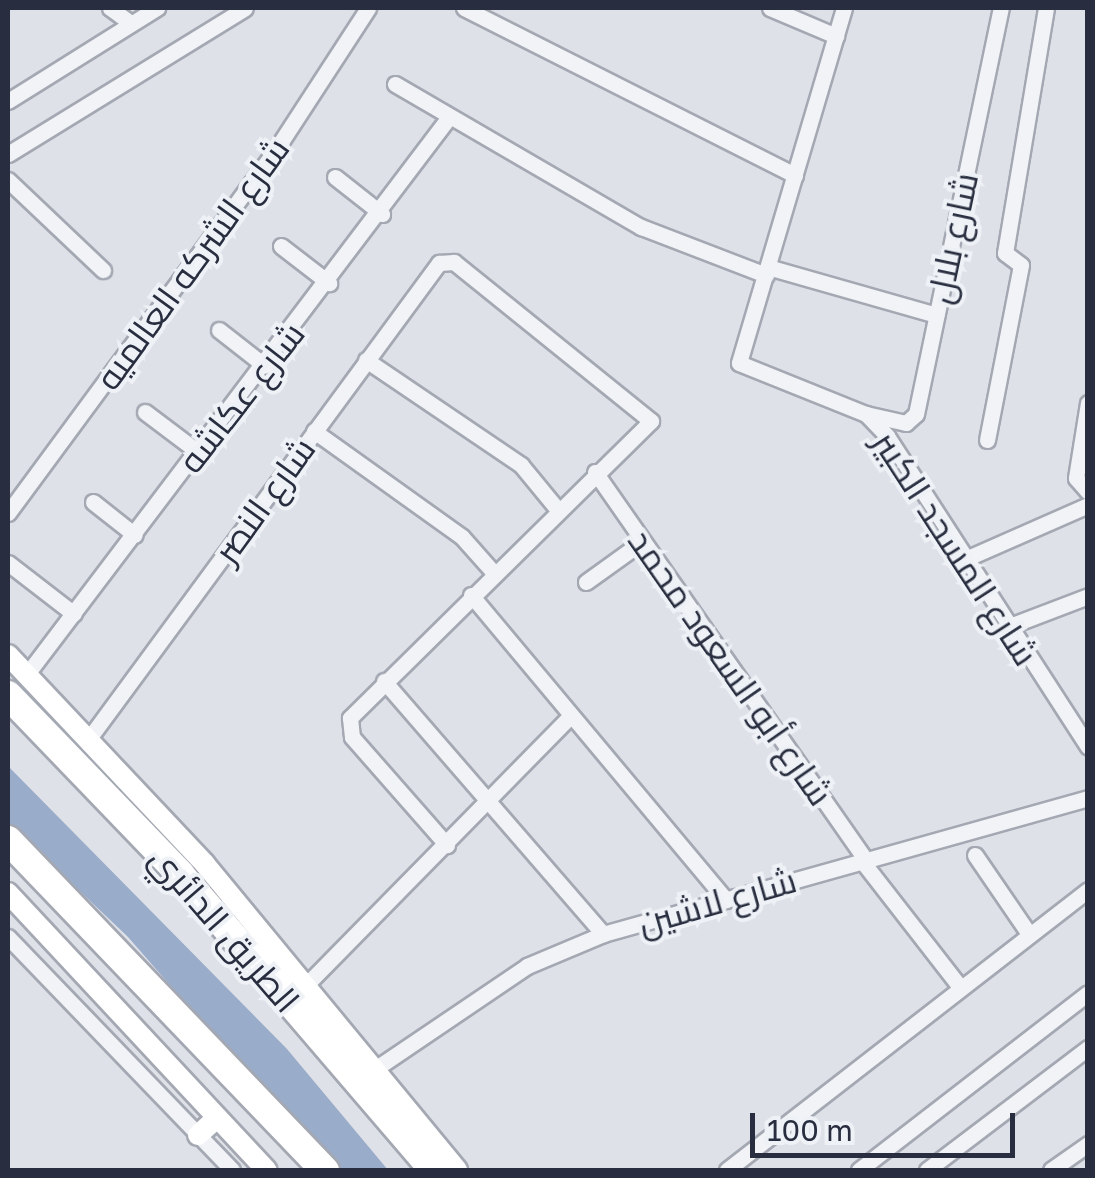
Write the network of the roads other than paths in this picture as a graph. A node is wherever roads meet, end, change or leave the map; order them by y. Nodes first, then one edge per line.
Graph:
1 (110, 8) edge
2 (157, 8) edge
3 (245, 8) edge
4 (368, 8) edge
5 (464, 8) edge
6 (770, 8) edge
7 (844, 8) edge
8 (1000, 8) edge
9 (1046, 8) edge
10 (131, 22) junction
11 (836, 36) junction
12 (395, 84) dead end
13 (8, 101) edge
14 (449, 117) junction
15 (8, 154) edge
16 (795, 175) junction
17 (335, 177) dead end
18 (8, 180) edge
19 (382, 214) junction
20 (281, 246) dead end
21 (103, 270) dead end
22 (767, 271) junction
23 (328, 283) junction
24 (936, 314) junction
25 (219, 330) dead end
26 (366, 360) junction
27 (265, 366) junction
28 (1088, 403) edge
29 (145, 412) dead end
30 (866, 414) junction
31 (314, 431) junction
32 (987, 440) dead end
33 (198, 452) junction
34 (595, 472) junction
35 (1088, 492) edge
36 (93, 502) dead end
37 (1088, 505) edge
38 (558, 510) junction
39 (8, 513) edge
40 (135, 535) junction
41 (643, 541) junction
42 (963, 560) junction
43 (8, 564) edge
44 (494, 573) junction
45 (586, 582) dead end
46 (470, 595) junction
47 (1088, 596) edge
48 (74, 614) junction
49 (1007, 627) junction
50 (8, 655) edge
51 (384, 681) junction
52 (18, 685) edge
53 (572, 715) junction
54 (90, 737) junction
55 (1088, 747) edge
56 (489, 796) junction
57 (1088, 798) edge
58 (8, 840) edge
59 (448, 845) junction
60 (976, 854) dead end
61 (865, 861) junction
62 (1088, 890) edge
63 (8, 893) edge
64 (726, 900) junction
65 (602, 934) junction
66 (1029, 934) junction
67 (8, 937) edge
68 (308, 983) junction
69 (960, 988) junction
70 (1088, 993) edge
71 (1088, 1048) edge
72 (375, 1069) junction
73 (218, 1118) junction
74 (198, 1135) junction
75 (1088, 1144) edge
76 (232, 1170) edge
77 (266, 1170) edge
78 (325, 1170) edge
79 (434, 1170) edge
80 (457, 1170) edge
81 (727, 1170) edge
82 (859, 1170) edge
83 (927, 1170) edge
84 (1051, 1170) edge

1 - 10 street
2 - 10 street
3 - 15 street
4 - 39 street, شارع الشركه العالميه
5 - 16 street
6 - 11 street
7 - 11 street
8 - 24 street, شارع بلال
9 - 32 street
10 - 13 street
11 - 16 street
12 - 14 street
14 - 19 street, شارع عكاشه
14 - 22 street
16 - 22 street
17 - 19 street
18 - 21 street
19 - 23 street, شارع عكاشه
20 - 23 street
22 - 24 street
22 - 30 street, شارع المسجد الكبير
23 - 27 street, شارع عكاشه
24 - 30 street, شارع بلال
25 - 27 street
26 - 31 street, شارع النصر
26 - 34 street, شارع النصر
26 - 38 street
27 - 33 street, شارع عكاشه
28 - 35 street
29 - 33 street
30 - 42 street, شارع المسجد الكبير
31 - 44 street
31 - 54 street, شارع النصر
33 - 40 street, شارع عكاشه
34 - 38 street
34 - 41 street, شارع أبو السعود محمد
36 - 40 street
37 - 42 street
38 - 44 street
40 - 48 street, شارع عكاشه
41 - 45 street
41 - 61 street, شارع أبو السعود محمد
42 - 49 street, شارع المسجد الكبير
43 - 48 street
44 - 46 street
46 - 51 street
46 - 53 street
47 - 49 street
48 - 52 street, شارع عكاشه
49 - 55 street, شارع المسجد الكبير
50 - 52 main road
51 - 56 street
51 - 59 street
52 - 54 main road
52 - 79 highway, الطريق الدائري
53 - 56 street
53 - 64 street
54 - 68 main road
56 - 59 street
56 - 65 street
57 - 61 street, شارع لاشين
58 - 78 highway
59 - 68 street
60 - 66 street
61 - 64 street, شارع لاشين
61 - 69 street, شارع أبو السعود محمد
62 - 66 street
63 - 73 main road
64 - 65 street, شارع لاشين
65 - 72 street, شارع لاشين
66 - 69 street
67 - 74 street
68 - 72 main road
69 - 81 street
70 - 82 street
71 - 83 street
72 - 80 main road
73 - 74 main road
73 - 77 main road
74 - 76 street
75 - 84 street

